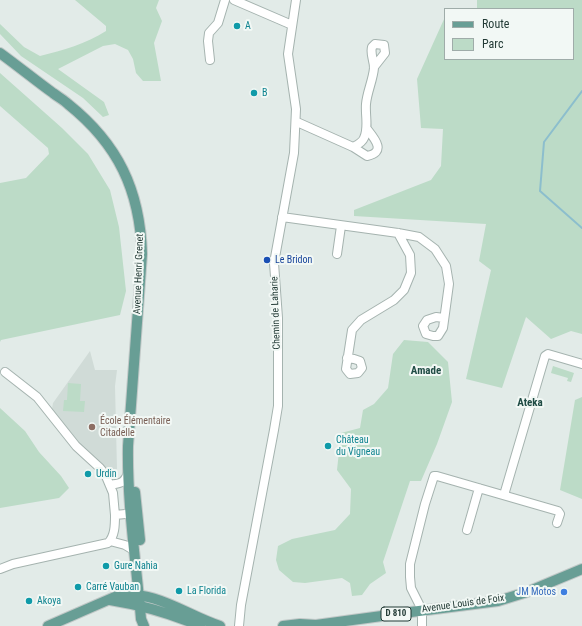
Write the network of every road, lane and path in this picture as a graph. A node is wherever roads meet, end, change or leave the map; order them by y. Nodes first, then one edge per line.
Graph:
1 (225, 0) edge
2 (234, 0) edge
3 (296, 0) edge
4 (292, 25) junction
5 (0, 53) edge
6 (0, 60) edge
7 (210, 60) dead end
8 (374, 67) dead end
9 (79, 113) junction
10 (296, 122) junction
11 (366, 129) junction
12 (353, 147) junction
13 (282, 217) junction
14 (342, 226) junction
15 (398, 233) junction
16 (337, 254) dead end
17 (444, 318) dead end
18 (347, 358) dead end
19 (582, 364) edge
20 (6, 372) dead end
21 (130, 429) junction
22 (128, 473) junction
23 (110, 485) junction
24 (479, 488) junction
25 (504, 495) junction
26 (133, 514) junction
27 (116, 515) junction
28 (557, 523) dead end
29 (467, 530) dead end
30 (110, 541) junction
31 (134, 551) junction
32 (0, 569) edge
33 (582, 569) edge
34 (142, 595) junction
35 (108, 600) junction
36 (143, 607) junction
37 (422, 610) junction
38 (48, 626) edge
39 (144, 626) edge
40 (147, 626) edge
41 (200, 626) edge
42 (220, 626) edge
43 (239, 626) edge
44 (283, 626) edge
45 (315, 626) edge
46 (422, 626) edge

1 - 7 street
2 - 4 street
3 - 4 street, Chemin de Laharie
4 - 10 street, Chemin de Laharie
5 - 9 main road, Avenue Henri Grenet
6 - 9 main road, Avenue Henri Grenet
8 - 11 street
9 - 21 main road, Avenue Henri Grenet
10 - 12 street
10 - 13 street, Chemin de Laharie
11 - 12 street
11 - 12 street
13 - 14 street
13 - 43 street, Chemin de Laharie
14 - 15 street
14 - 16 street
15 - 17 street
15 - 18 street
19 - 25 street
20 - 23 street
21 - 22 main road, Avenue Henri Grenet
21 - 26 main road, Avenue Henri Grenet
22 - 23 street
22 - 26 main road, Avenue Henri Grenet
23 - 27 street
24 - 25 street
24 - 29 street
24 - 37 street
25 - 28 street
26 - 27 street
26 - 31 main road, Avenue Henri Grenet
26 - 34 main road, Avenue Henri Grenet
27 - 30 street
30 - 31 street
30 - 32 street
31 - 34 main road, Avenue Henri Grenet
33 - 37 main road, Avenue Louis de Foix / D 810
34 - 35 main road
34 - 36 main road
34 - 42 main road
35 - 36 main road
35 - 38 main road
36 - 39 main road
36 - 40 main road
36 - 41 main road
37 - 45 main road, Avenue Louis de Foix / D 810
37 - 46 street
44 - 45 main road, Avenue Louis de Foix

